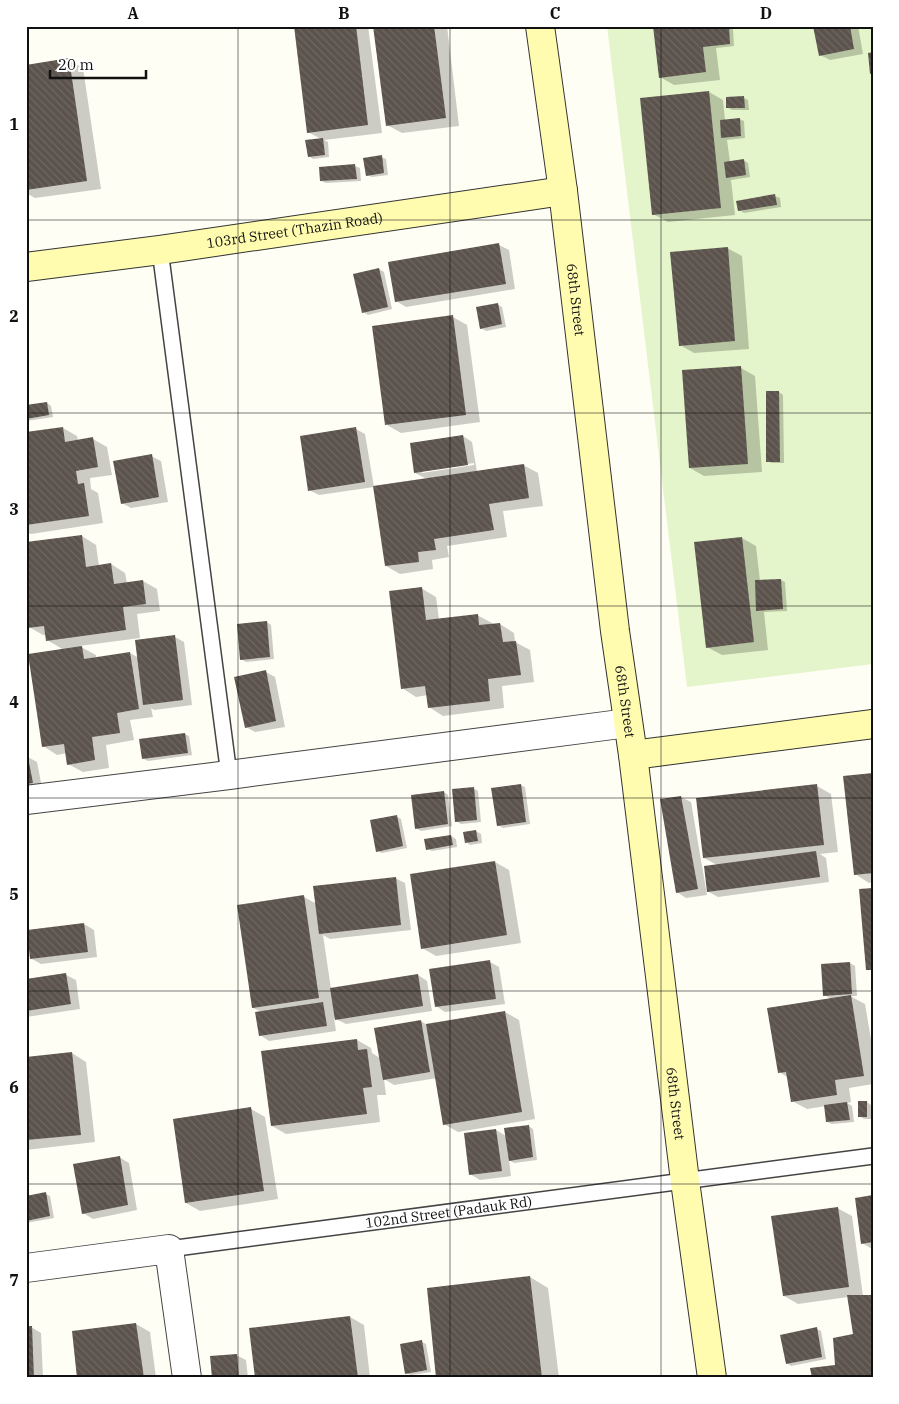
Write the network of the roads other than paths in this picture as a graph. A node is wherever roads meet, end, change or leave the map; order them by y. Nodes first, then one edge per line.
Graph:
1 (540, 26) edge
2 (563, 191) junction
3 (160, 250) junction
4 (26, 267) edge
5 (628, 723) junction
6 (873, 724) edge
7 (633, 755) junction
8 (229, 776) junction
9 (26, 800) edge
10 (873, 1156) edge
11 (685, 1181) junction
12 (169, 1249) junction
13 (26, 1268) edge
14 (187, 1378) edge
15 (712, 1378) edge

1 - 2 main road, 68th Street
2 - 3 main road, 103rd Street (Thazin Road)
2 - 5 main road, 68th Street
3 - 4 main road, 103rd Street (Thazin Road)
3 - 8 lane
5 - 7 main road, 68th Street
5 - 8 street
6 - 7 main road
7 - 11 main road, 68th Street
8 - 9 street
10 - 11 lane, 102nd Street (Padauk Rd)
11 - 12 lane, 102nd Street (Padauk Rd)
11 - 15 main road, 68th Street
12 - 13 street, 102nd Street (Padauk Rd)
12 - 14 street

